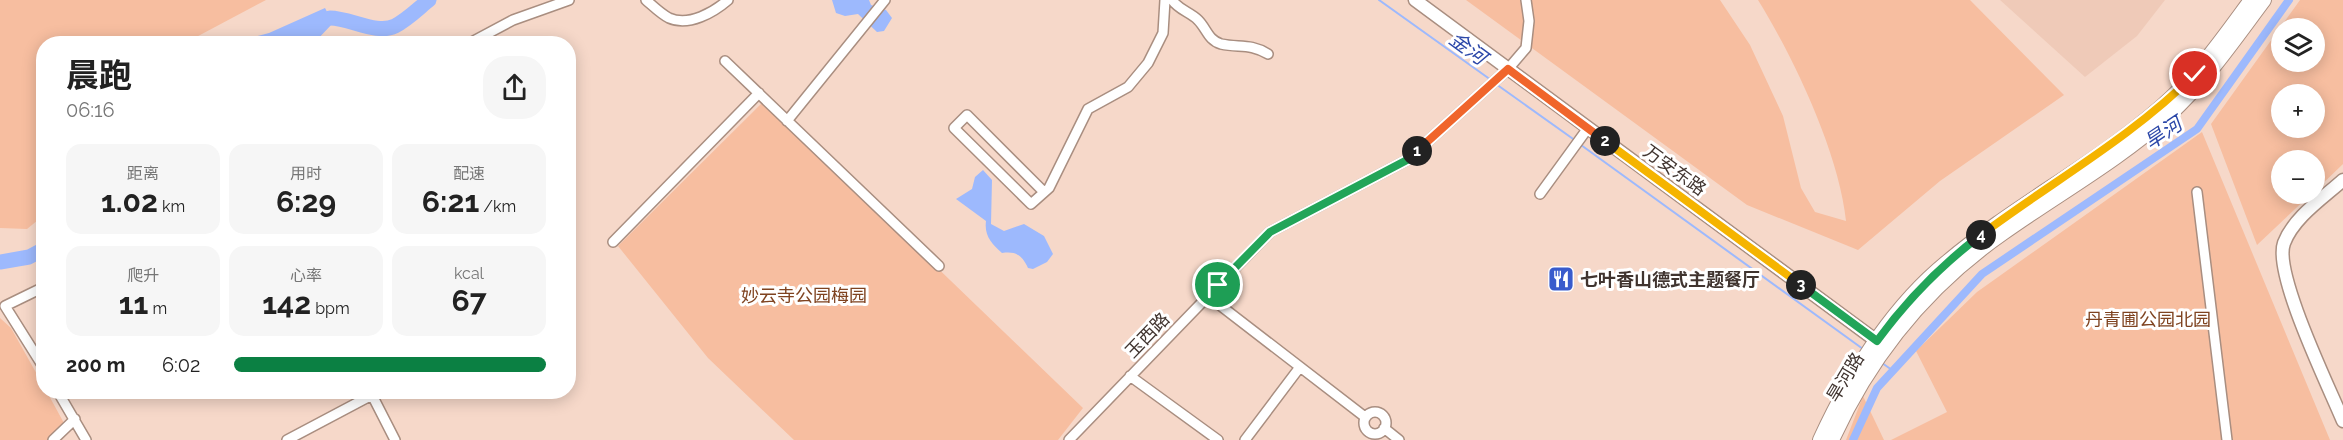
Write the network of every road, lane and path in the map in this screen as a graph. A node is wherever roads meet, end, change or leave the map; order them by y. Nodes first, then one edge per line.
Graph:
1 (569, 0) edge
2 (645, 0) edge
3 (728, 0) edge
4 (885, 0) edge
5 (1165, 0) edge
6 (1172, 0) edge
7 (1415, 0) edge
8 (1526, 0) edge
9 (2251, 0) edge
10 (2264, 0) edge
11 (483, 36) edge
12 (1268, 54) dead end
13 (725, 61) dead end
14 (1504, 73) junction
15 (759, 93) junction
16 (787, 121) junction
17 (1588, 128) junction
18 (2343, 180) edge
19 (1044, 192) junction
20 (2197, 192) dead end
21 (1540, 194) dead end
22 (613, 242) dead end
23 (939, 267) dead end
24 (36, 291) edge
25 (1208, 296) junction
26 (1874, 354) junction
27 (36, 355) edge
28 (1300, 367) junction
29 (1130, 376) junction
30 (62, 399) edge
31 (364, 399) edge
32 (374, 399) edge
33 (1365, 417) junction
34 (75, 419) junction
35 (2343, 421) edge
36 (1384, 429) junction
37 (53, 440) edge
38 (86, 440) edge
39 (287, 440) edge
40 (395, 440) edge
41 (1069, 440) edge
42 (1218, 440) edge
43 (1245, 440) edge
44 (1399, 440) edge
45 (1820, 440) edge
46 (1832, 440) edge
47 (2227, 440) edge

1 - 11 street
2 - 3 street
4 - 16 street
5 - 19 street
6 - 12 street
7 - 14 street, 万安东路
8 - 14 street, 玉西路
9 - 26 main road, 旱河路
10 - 26 main road, 旱河路
13 - 15 street
14 - 17 street, 万安东路
14 - 25 street, 玉西路
15 - 16 street
15 - 22 street
16 - 23 street
17 - 21 street
17 - 26 street, 万安东路
18 - 35 street
19 - 19 street
20 - 47 street
24 - 27 street
25 - 28 street
25 - 29 street, 玉西路
26 - 45 main road, 旱河路
26 - 46 main road, 旱河路
28 - 33 street
28 - 43 street
29 - 41 street, 玉西路
29 - 42 street
30 - 34 street
31 - 39 street
32 - 40 street
33 - 36 street
33 - 36 street
34 - 37 street
34 - 38 street
36 - 44 street

